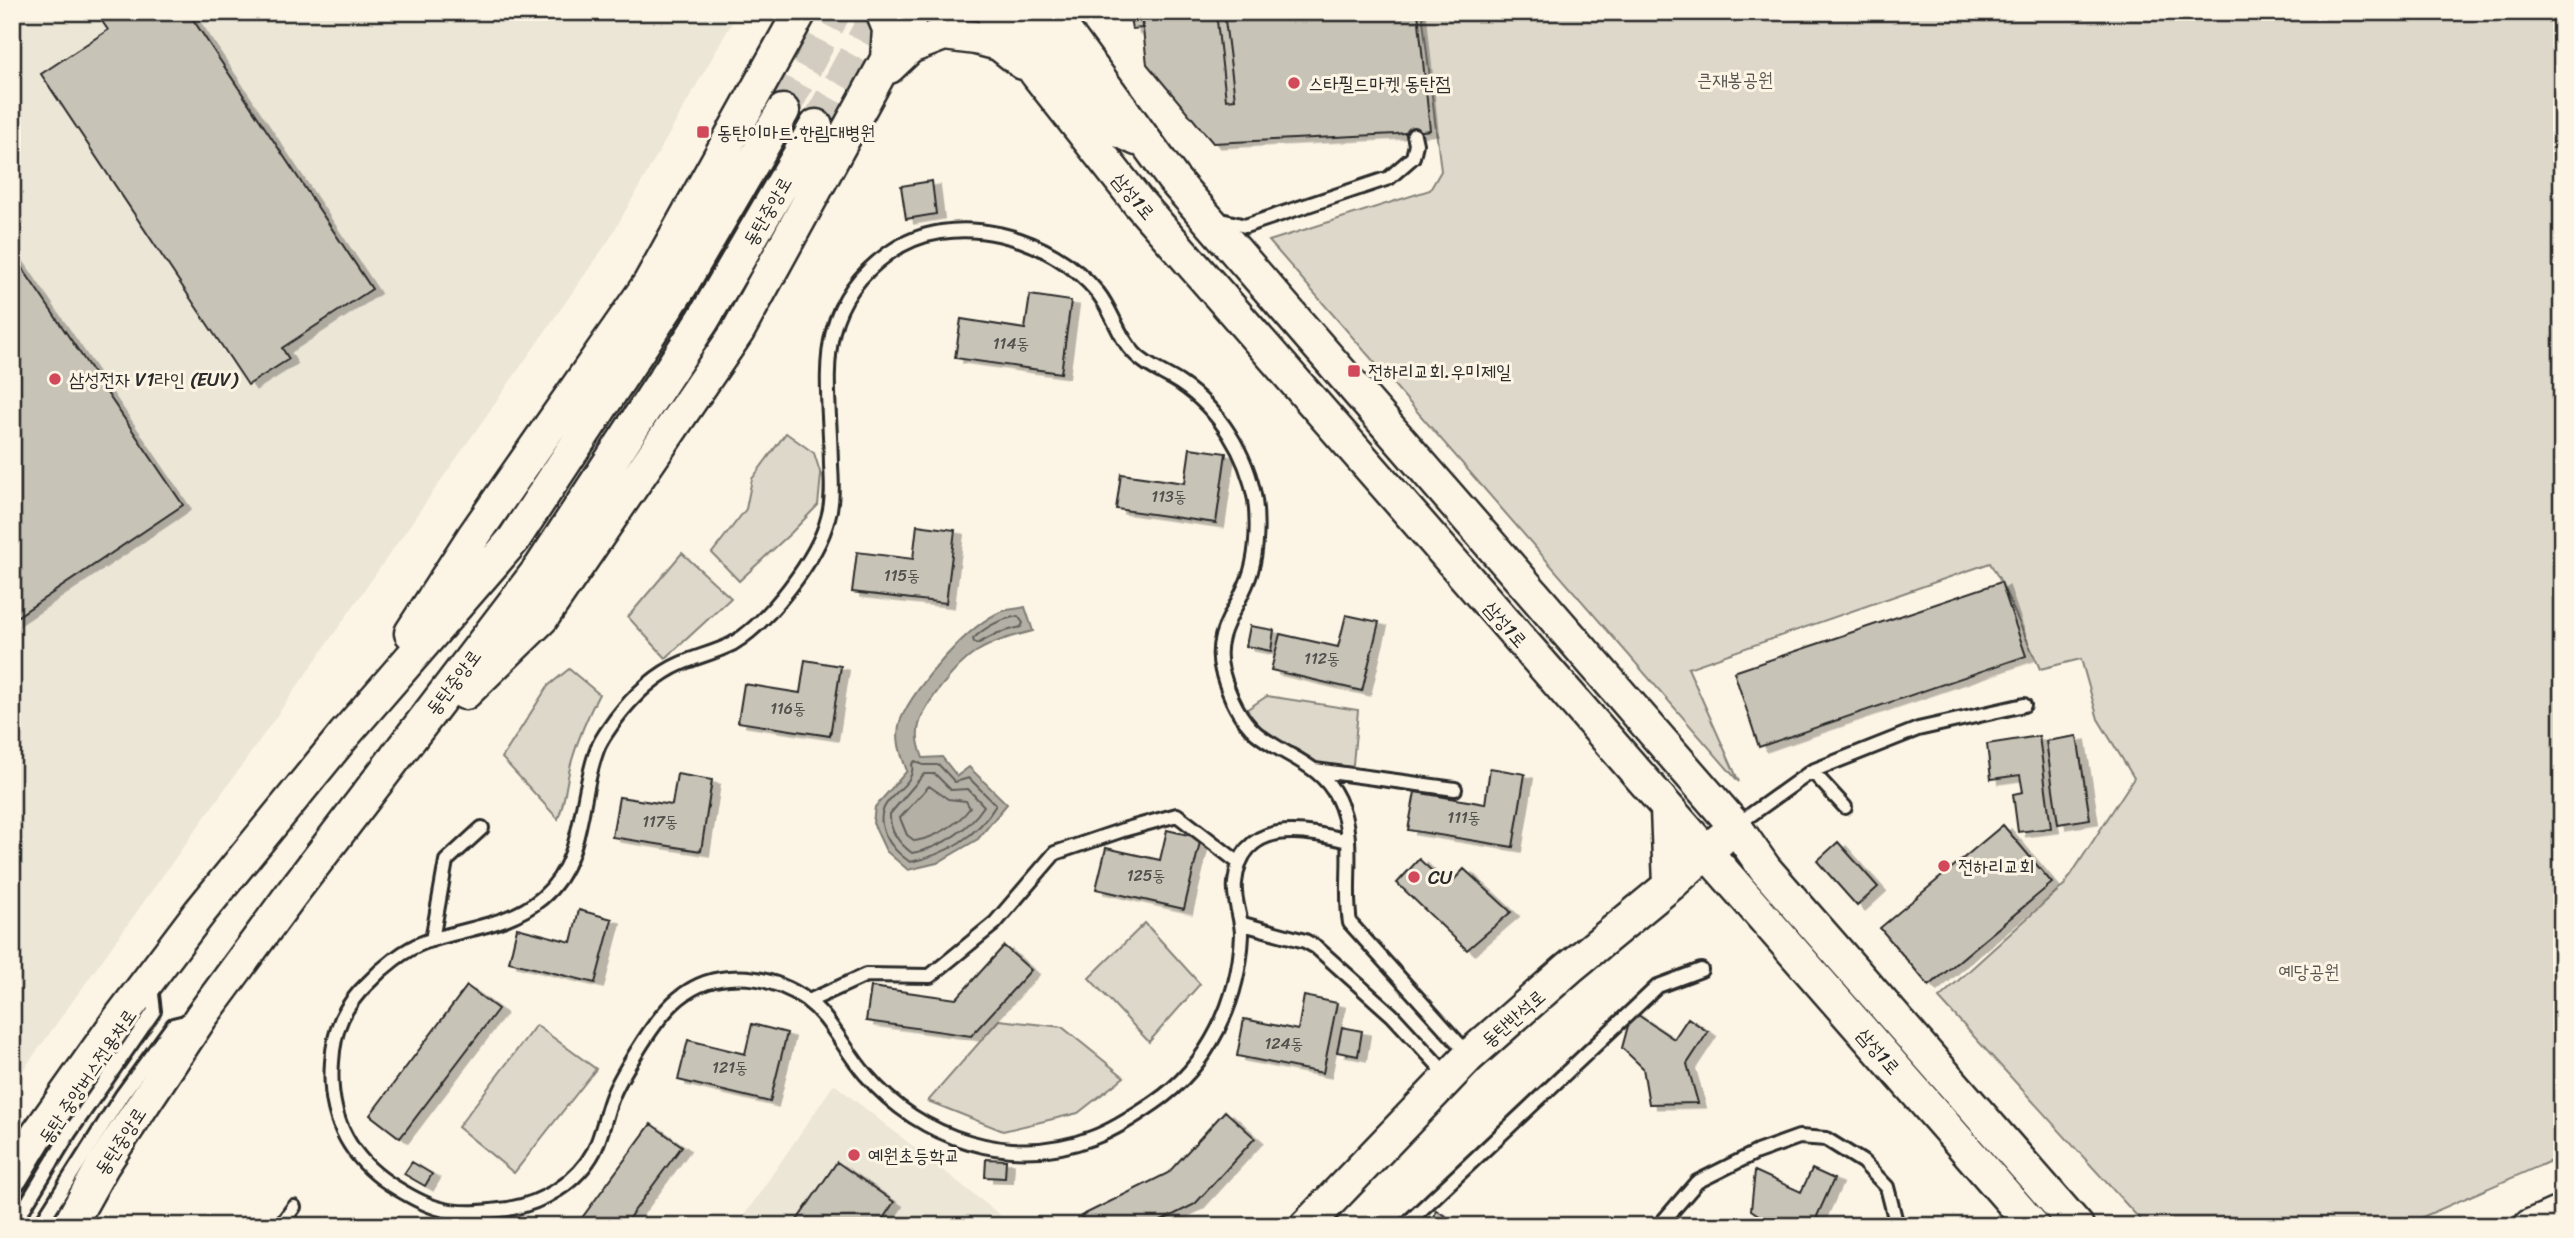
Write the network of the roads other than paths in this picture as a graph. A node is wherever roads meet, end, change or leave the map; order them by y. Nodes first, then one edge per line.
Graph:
1 (800, 12) edge
2 (882, 12) edge
3 (913, 12) edge
4 (1051, 12) edge
5 (1002, 14) edge
6 (881, 70) junction
7 (1037, 74) junction
8 (783, 111) tunnel mouth
9 (816, 126) tunnel mouth
10 (1415, 135) dead end
11 (1145, 143) junction
12 (1204, 216) junction
13 (2024, 705) dead end
14 (345, 734) junction
15 (386, 770) junction
16 (1315, 770) junction
17 (1812, 771) junction
18 (1455, 789) dead end
19 (1845, 807) dead end
20 (1667, 809) junction
21 (1735, 826) junction
22 (482, 828) dead end
23 (1348, 842) junction
24 (1705, 852) junction
25 (1239, 863) junction
26 (1670, 886) junction
27 (1243, 924) junction
28 (432, 940) junction
29 (1701, 970) dead end
30 (150, 979) junction
31 (809, 1001) junction
32 (201, 1017) junction
33 (1459, 1066) junction
34 (12, 1176) edge
35 (294, 1207) dead end
36 (2562, 1212) edge
37 (13, 1226) edge
38 (40, 1226) edge
39 (69, 1226) edge
40 (280, 1226) edge
41 (1306, 1226) edge
42 (1404, 1226) edge
43 (1659, 1226) edge
44 (1897, 1226) edge
45 (2033, 1226) edge
46 (2077, 1226) edge
47 (2530, 1226) edge

1 - 14 street
2 - 6 street
3 - 6 street
4 - 11 street, 삼성1로
5 - 7 street, 삼성1로
5 - 11 street
6 - 7 street
6 - 15 street
7 - 20 street, 삼성1로
8 - 14 street
9 - 15 street, 동탄중앙로
10 - 12 lane
11 - 12 street, 삼성1로
12 - 21 street, 삼성1로
13 - 17 lane
14 - 30 street
15 - 32 street, 동탄중앙로
16 - 18 lane
16 - 23 lane
16 - 28 lane
17 - 19 lane
17 - 21 lane
20 - 24 street, 삼성1로
20 - 26 street
21 - 24 street, 동탄반석로
21 - 46 street, 삼성1로
22 - 28 lane
23 - 25 lane
23 - 33 lane
24 - 26 street, 동탄반석로
24 - 45 street, 삼성1로
25 - 27 lane
25 - 31 lane
26 - 33 street, 동탄반석로
27 - 31 lane
27 - 33 lane
28 - 31 lane
29 - 42 lane
30 - 34 street
30 - 37 lane, 동탄 중앙버스전용차로
32 - 38 lane, 동탄 중앙버스전용차로
32 - 39 street, 동탄중앙로
33 - 41 street, 동탄반석로
35 - 40 lane
36 - 47 street
43 - 44 lane

